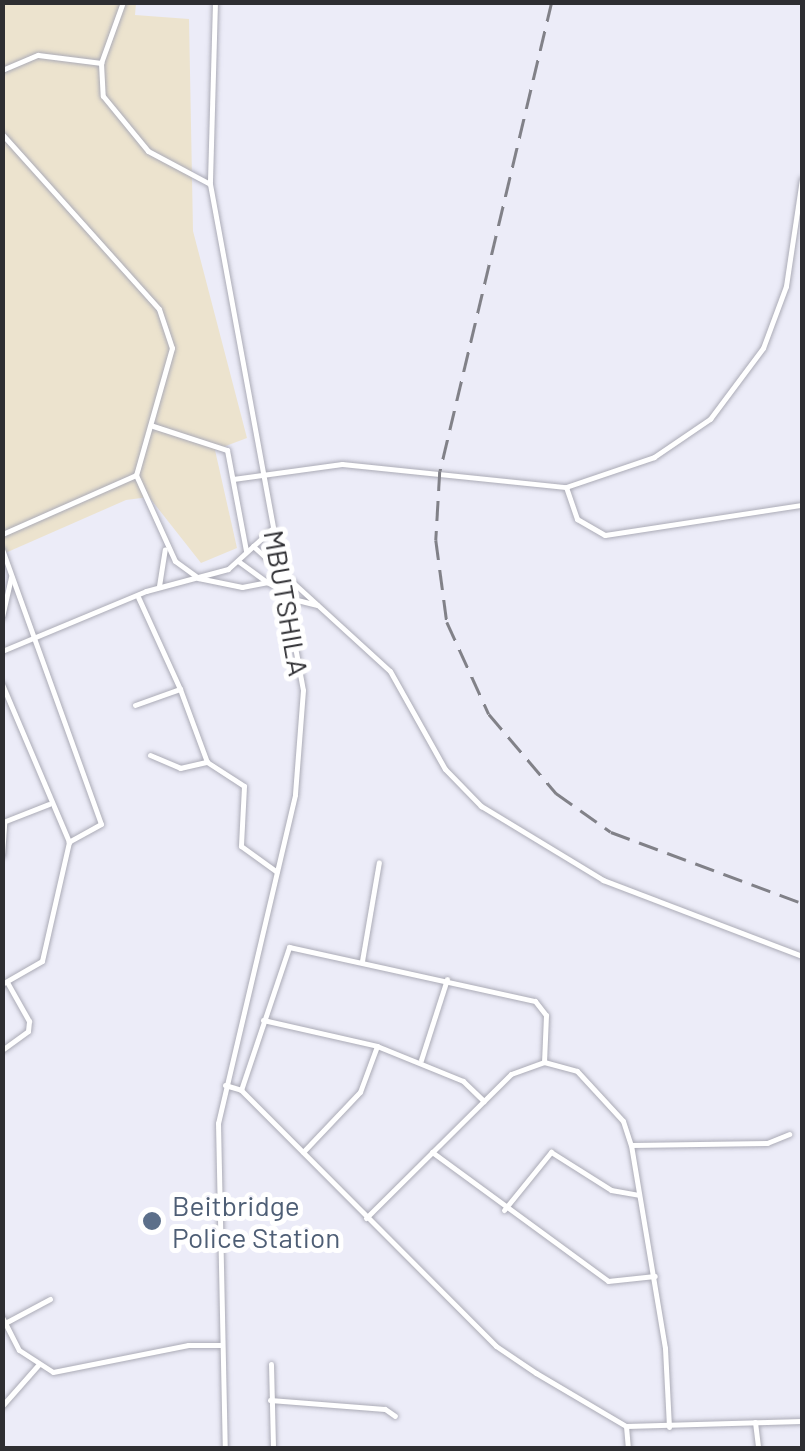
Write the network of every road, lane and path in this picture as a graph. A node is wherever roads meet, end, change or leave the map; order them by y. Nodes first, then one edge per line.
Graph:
1 (123, 2) edge
2 (215, 2) edge
3 (101, 63) junction
4 (2, 70) edge
5 (2, 134) edge
6 (802, 179) edge
7 (210, 184) junction
8 (154, 426) junction
9 (266, 474) junction
10 (136, 475) junction
11 (233, 480) junction
12 (566, 486) junction
13 (802, 505) edge
14 (273, 528) junction
15 (2, 534) edge
16 (253, 546) junction
17 (2, 549) edge
18 (165, 549) junction
19 (246, 551) junction
20 (238, 561) junction
21 (283, 570) junction
22 (12, 574) junction
23 (198, 578) junction
24 (267, 582) junction
25 (158, 587) junction
26 (138, 596) junction
27 (288, 596) junction
28 (320, 606) junction
29 (2, 616) edge
30 (31, 640) junction
31 (2, 650) edge
32 (2, 684) edge
33 (180, 688) junction
34 (135, 705) dead end
35 (150, 755) dead end
36 (207, 762) junction
37 (49, 804) junction
38 (3, 821) edge
39 (69, 842) junction
40 (2, 855) edge
41 (379, 862) dead end
42 (277, 872) junction
43 (802, 956) edge
44 (362, 961) junction
45 (447, 979) junction
46 (5, 983) edge
47 (263, 1020) junction
48 (377, 1046) junction
49 (2, 1050) edge
50 (421, 1060) junction
51 (544, 1062) junction
52 (224, 1084) junction
53 (240, 1090) junction
54 (484, 1101) junction
55 (789, 1134) dead end
56 (631, 1145) junction
57 (304, 1152) junction
58 (432, 1152) junction
59 (639, 1195) junction
60 (504, 1210) junction
61 (366, 1218) junction
62 (654, 1276) junction
63 (50, 1299) dead end
64 (4, 1320) edge
65 (222, 1345) junction
66 (39, 1364) junction
67 (271, 1364) dead end
68 (270, 1400) junction
69 (2, 1406) edge
70 (395, 1416) dead end
71 (755, 1420) junction
72 (802, 1421) edge
73 (626, 1426) junction
74 (643, 1428) junction
75 (670, 1428) junction
76 (628, 1439) junction
77 (227, 1447) edge
78 (273, 1448) edge
79 (628, 1448) edge
80 (758, 1448) edge

1 - 3 street
2 - 7 street, MBUTSHILA
3 - 4 street
3 - 7 street
5 - 8 street
6 - 12 street
7 - 9 street, MBUTSHILA
8 - 10 street
8 - 11 street
9 - 11 street
9 - 12 street
9 - 14 street, MBUTSHILA
10 - 15 street
10 - 18 street
11 - 19 street
12 - 13 street
14 - 16 street
14 - 21 street, MBUTSHILA
16 - 19 street
16 - 21 street
17 - 22 street
18 - 23 street
18 - 25 street
19 - 20 street
20 - 23 street
20 - 24 street
21 - 27 street, MBUTSHILA
21 - 28 street
22 - 29 street
22 - 30 street
23 - 24 street
23 - 25 street
24 - 27 street
25 - 26 street
26 - 30 street
26 - 33 street
27 - 28 street
27 - 42 street, MBUTSHILA
28 - 43 street
30 - 31 street
30 - 39 street
32 - 37 street
33 - 34 street
33 - 36 street
35 - 36 street
36 - 42 street
37 - 38 street
37 - 39 street
38 - 40 street
39 - 46 street
41 - 44 street
42 - 52 street, MBUTSHILA
44 - 45 street
44 - 47 street
45 - 50 street
45 - 51 street
46 - 49 street
47 - 48 street
47 - 53 street
48 - 50 street
48 - 57 street
50 - 54 street
51 - 54 street
51 - 56 street
52 - 53 street
52 - 65 street, MBUTSHILA
53 - 57 street
54 - 58 street
55 - 56 street
56 - 59 street
57 - 61 street
58 - 60 street
58 - 61 street
59 - 60 street
59 - 62 street
60 - 62 street
61 - 73 street
62 - 75 street
63 - 64 street
64 - 66 street
65 - 66 street
65 - 77 street, MBUTSHILA
66 - 69 street
67 - 68 street
68 - 70 street
68 - 78 street
71 - 72 street
71 - 75 street
71 - 80 street
73 - 74 street
73 - 76 street
74 - 75 street
74 - 76 street
76 - 79 street

